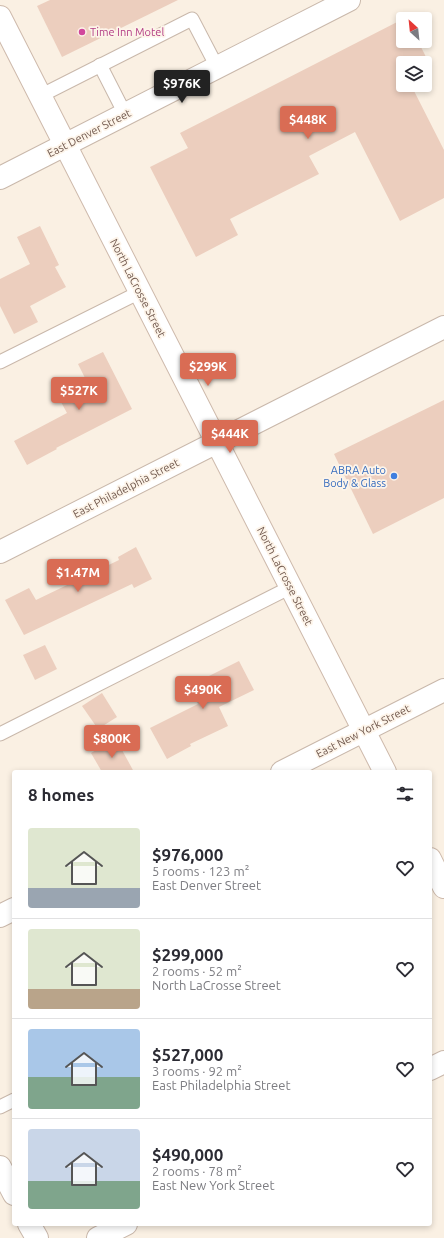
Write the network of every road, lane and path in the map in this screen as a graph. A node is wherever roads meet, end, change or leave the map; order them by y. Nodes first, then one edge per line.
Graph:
1 (349, 0) edge
2 (0, 17) edge
3 (100, 66) junction
4 (217, 67) junction
5 (40, 96) junction
6 (125, 114) junction
7 (65, 145) junction
8 (0, 178) edge
9 (140, 292) junction
10 (444, 327) edge
11 (0, 362) edge
12 (217, 442) junction
13 (0, 552) edge
14 (291, 587) junction
15 (444, 690) edge
16 (364, 730) junction
17 (0, 734) edge
18 (286, 770) edge
19 (385, 770) edge
20 (432, 865) edge
21 (439, 886) edge
22 (12, 910) edge
23 (0, 916) edge
24 (444, 1062) edge
25 (432, 1068) edge
26 (12, 1101) edge
27 (0, 1107) edge
28 (0, 1167) edge
29 (12, 1190) edge
30 (30, 1226) edge
31 (122, 1226) edge
32 (36, 1238) edge
33 (98, 1238) edge

1 - 4 street, East Denver Street
2 - 5 street, North LaCrosse Street
3 - 4 lane
3 - 5 lane
3 - 6 lane
4 - 6 street, East Denver Street
5 - 7 street, North LaCrosse Street
6 - 7 street, East Denver Street
7 - 8 street, East Denver Street
7 - 9 street, North LaCrosse Street
9 - 11 lane
9 - 12 street, North LaCrosse Street
10 - 12 street, East Philadelphia Street
12 - 13 street, East Philadelphia Street
12 - 14 street, North LaCrosse Street
14 - 16 street, North LaCrosse Street
14 - 17 lane
15 - 16 street, East New York Street
16 - 18 street, East New York Street
16 - 19 street, North LaCrosse Street
20 - 21 street
22 - 23 street
24 - 25 street
26 - 27 lane
28 - 29 street
30 - 32 street
31 - 33 street

